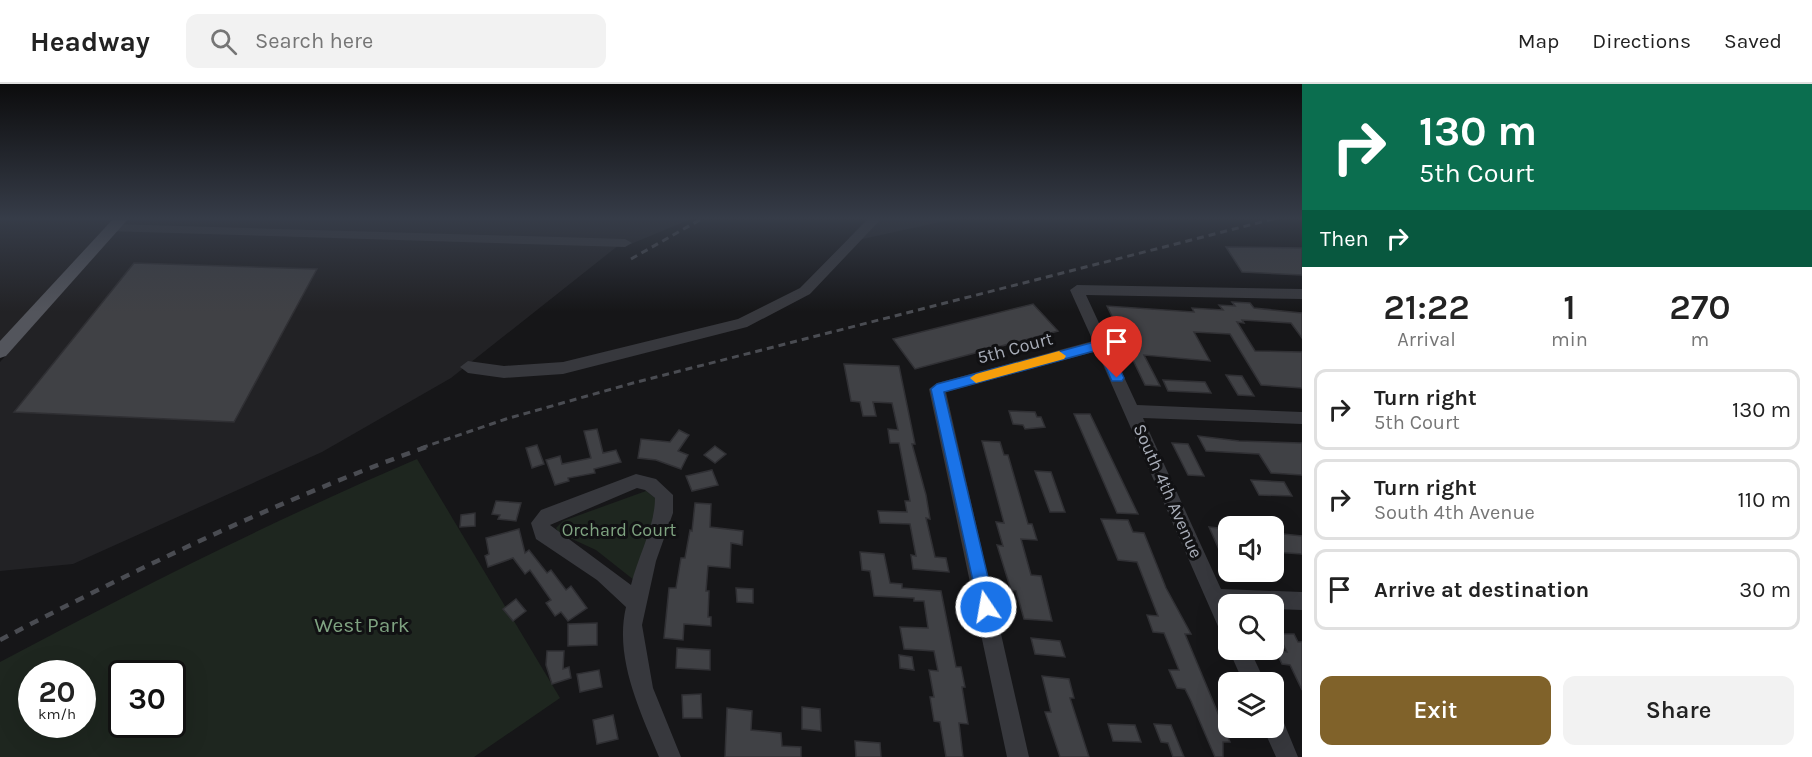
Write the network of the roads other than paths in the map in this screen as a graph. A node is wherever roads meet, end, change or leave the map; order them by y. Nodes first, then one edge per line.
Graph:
1 (93, 249) edge
2 (845, 249) edge
3 (1302, 294) edge
4 (1102, 344) junction
5 (0, 352) edge
6 (468, 368) dead end
7 (1132, 411) junction
8 (1302, 418) edge
9 (1216, 598) junction
10 (1302, 601) edge
11 (1218, 603) edge
12 (636, 604) junction
13 (1279, 738) edge
14 (670, 757) edge
15 (1017, 757) edge
16 (1287, 757) edge

1 - 5 main road
2 - 6 street
3 - 4 street, South 4th Avenue
4 - 7 street, South 4th Avenue
4 - 15 street, 5th Court
7 - 8 street
7 - 9 street, South 4th Avenue
9 - 10 street
9 - 11 street, South 4th Avenue
12 - 12 street
12 - 14 street
13 - 16 street

